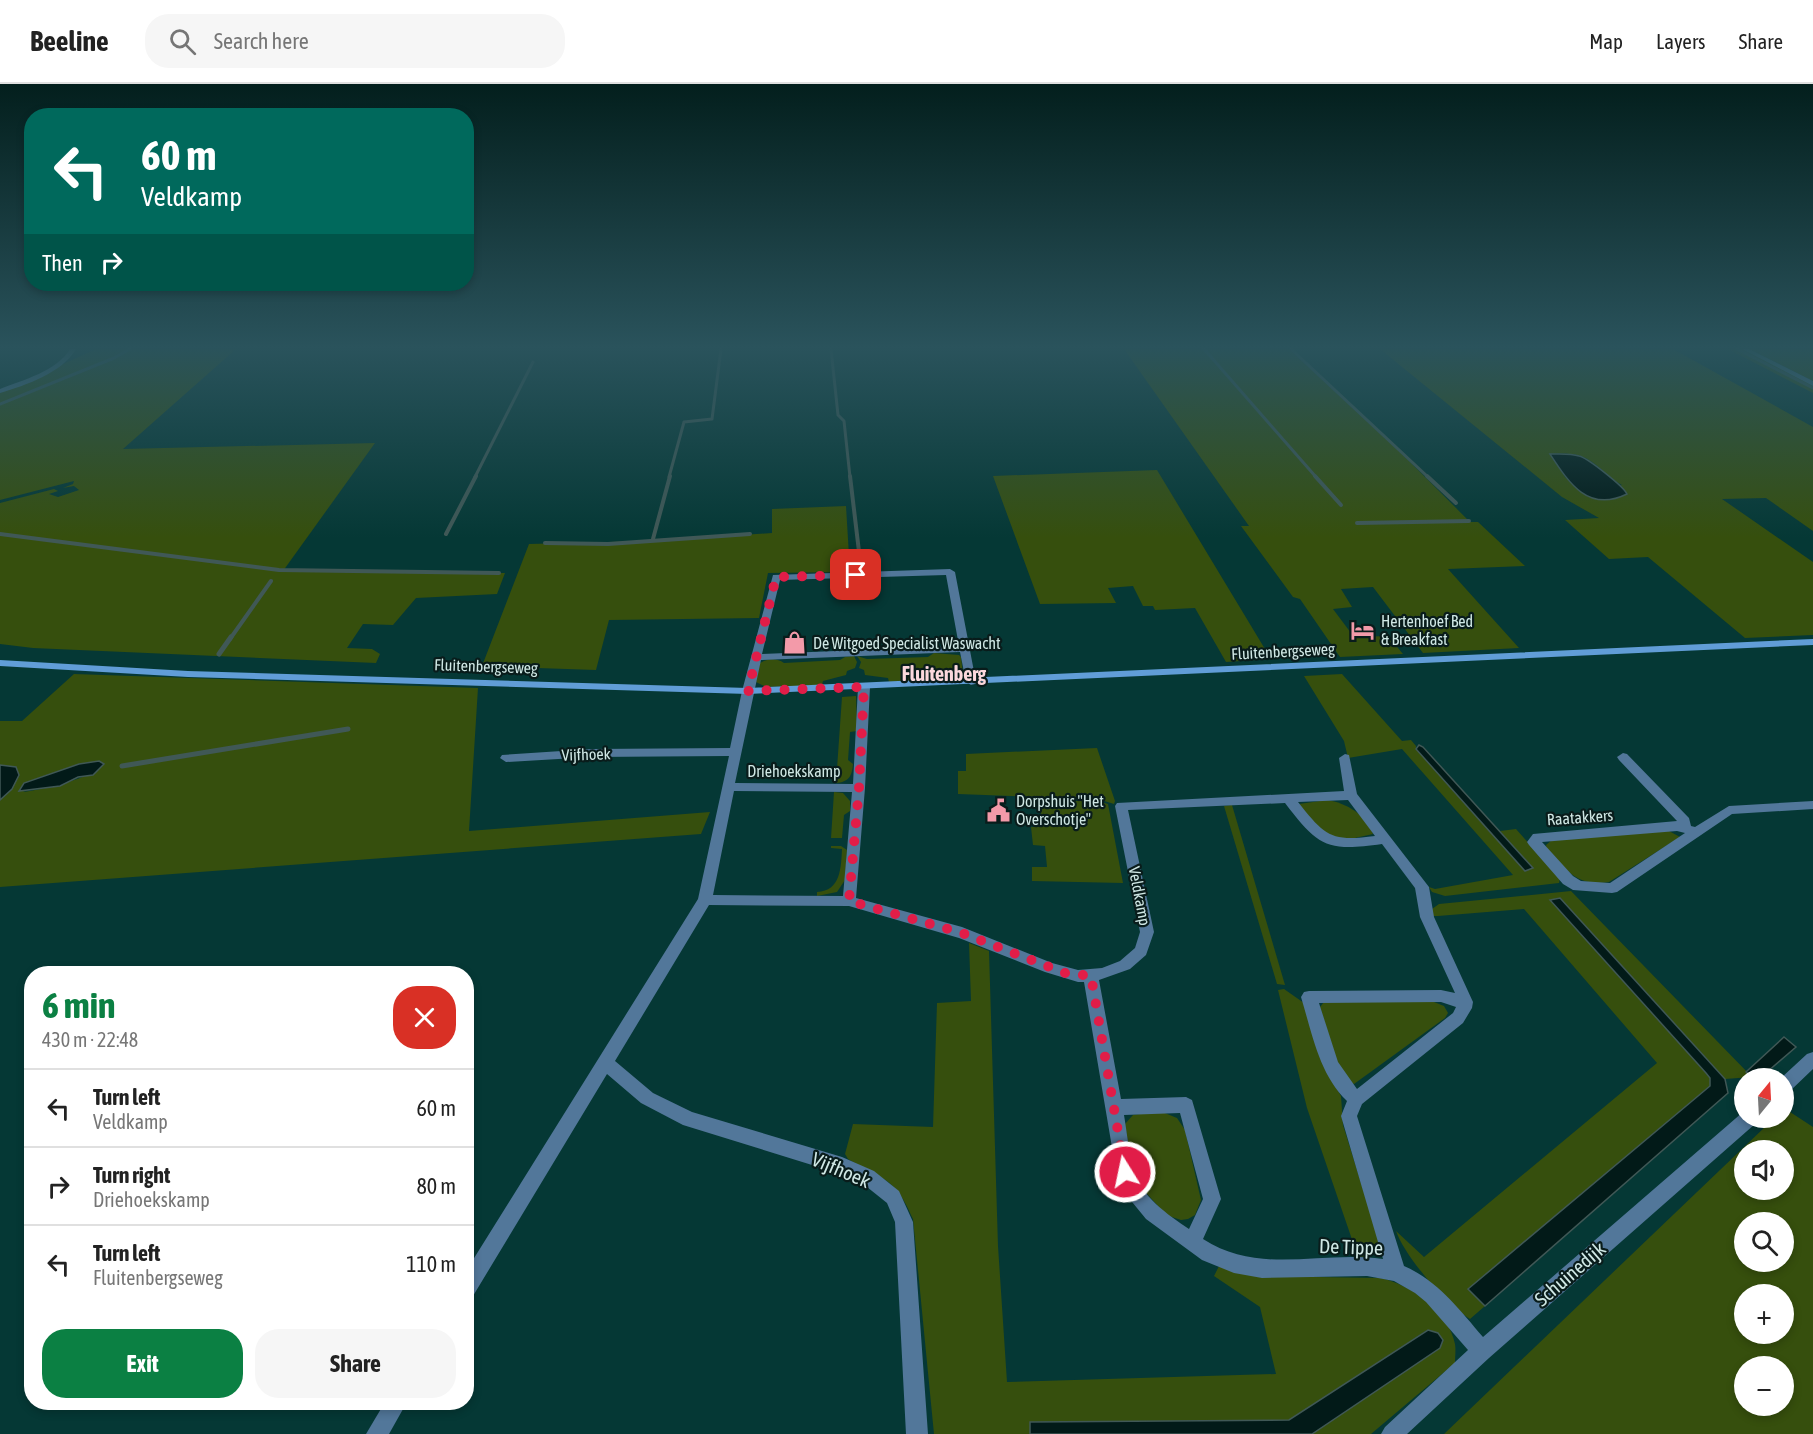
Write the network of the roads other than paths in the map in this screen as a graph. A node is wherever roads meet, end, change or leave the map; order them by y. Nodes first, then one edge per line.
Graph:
1 (1813, 642) edge
2 (964, 649) junction
3 (757, 657) junction
4 (0, 663) edge
5 (971, 682) junction
6 (864, 687) junction
7 (748, 691) junction
8 (737, 752) junction
9 (1623, 757) dead end
10 (506, 758) dead end
11 (1345, 758) dead end
12 (729, 787) junction
13 (859, 788) junction
14 (1351, 795) junction
15 (1288, 798) junction
16 (1813, 805) edge
17 (1691, 830) junction
18 (1385, 839) junction
19 (705, 900) junction
20 (849, 901) junction
21 (1091, 976) junction
22 (1465, 1002) junction
23 (1813, 1059) edge
24 (604, 1065) junction
25 (1794, 1077) edge
26 (1356, 1098) junction
27 (1114, 1107) junction
28 (1738, 1128) edge
29 (1192, 1242) junction
30 (1396, 1272) junction
31 (474, 1276) edge
32 (1482, 1351) junction
33 (392, 1410) edge
34 (377, 1434) edge
35 (916, 1434) edge
36 (1392, 1434) edge

1 - 5 street, Fluitenbergseweg
2 - 3 street
2 - 3 street
2 - 5 street
3 - 7 street
4 - 7 street, Fluitenbergseweg
5 - 6 street, Fluitenbergseweg
6 - 7 street, Fluitenbergseweg
6 - 13 street, Driehoekskamp
7 - 8 street
8 - 10 street, Vijfhoek
8 - 12 street
9 - 17 street
11 - 14 street
12 - 13 street, Driehoekskamp
12 - 19 street
13 - 20 street, Driehoekskamp
14 - 15 street, Veldkamp
14 - 18 street
15 - 18 street
15 - 21 street, Veldkamp
16 - 17 street, Raatakkers
17 - 17 street, Raatakkers
18 - 22 street
19 - 20 street, Veldkamp
19 - 24 street
20 - 21 street, Veldkamp
21 - 27 street, De Tippe
22 - 26 street
22 - 26 street
23 - 25 street
24 - 31 street
24 - 35 street, Vijfhoek
26 - 30 street
27 - 29 street, De Tippe
27 - 29 street
28 - 32 street, Schuinedijk
29 - 30 street, De Tippe
30 - 32 street, De Tippe
32 - 36 street, Schuinedijk
33 - 34 street

